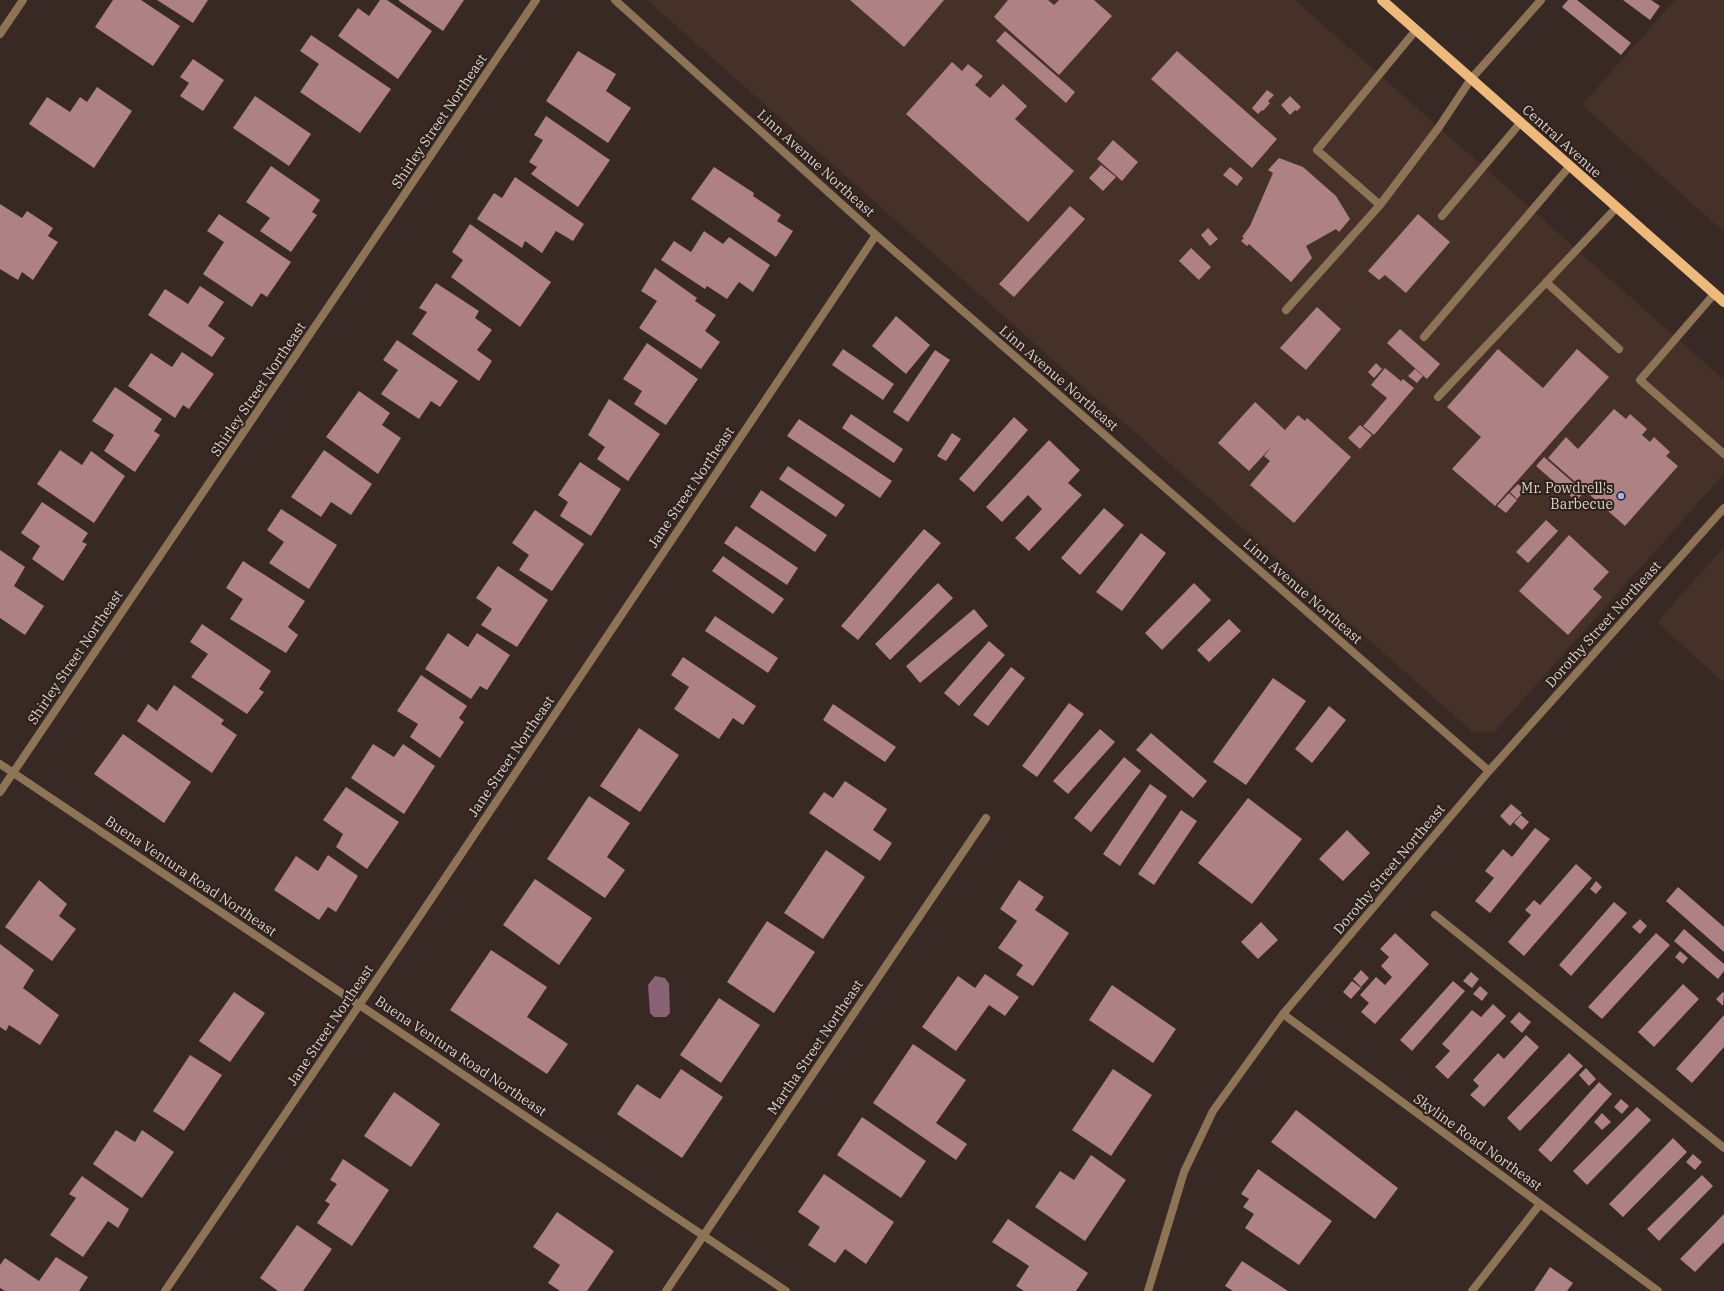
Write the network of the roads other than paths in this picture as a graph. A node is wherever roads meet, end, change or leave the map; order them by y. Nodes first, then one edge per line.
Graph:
1 (23, 0) edge
2 (536, 0) edge
3 (615, 0) edge
4 (1382, 0) edge
5 (1541, 0) edge
6 (1416, 30) junction
7 (0, 34) edge
8 (1471, 79) junction
9 (1521, 122) junction
10 (1569, 167) junction
11 (1380, 205) junction
12 (1617, 207) junction
13 (1442, 216) dead end
14 (876, 235) junction
15 (1546, 282) junction
16 (1714, 294) junction
17 (1724, 302) edge
18 (1286, 310) dead end
19 (1424, 337) dead end
20 (1619, 349) dead end
21 (1438, 397) dead end
22 (1724, 454) edge
23 (1724, 508) edge
24 (0, 764) edge
25 (1489, 771) junction
26 (13, 773) junction
27 (0, 792) edge
28 (986, 818) dead end
29 (1435, 915) dead end
30 (360, 1004) junction
31 (1283, 1014) junction
32 (1724, 1148) edge
33 (1540, 1204) junction
34 (704, 1235) junction
35 (165, 1291) edge
36 (666, 1291) edge
37 (786, 1291) edge
38 (1148, 1291) edge
39 (1472, 1291) edge
40 (1658, 1291) edge

1 - 7 street
2 - 26 street, Shirley Street Northeast
3 - 14 street, Linn Avenue Northeast
4 - 6 main road, Central Avenue
5 - 8 street
6 - 8 main road, Central Avenue
6 - 11 street
8 - 9 main road, Central Avenue
8 - 11 street
9 - 10 main road, Central Avenue
9 - 13 street
10 - 12 main road, Central Avenue
10 - 19 street
11 - 18 street
12 - 15 street
12 - 16 main road, Central Avenue
14 - 25 street, Linn Avenue Northeast
14 - 30 street, Jane Street Northeast
15 - 20 street
15 - 21 street
16 - 17 main road, Central Avenue
16 - 22 street
23 - 25 street, Dorothy Street Northeast
24 - 26 street, Buena Ventura Road Northeast
25 - 31 street, Dorothy Street Northeast
26 - 27 street, Shirley Street Northeast
26 - 30 street, Buena Ventura Road Northeast
28 - 34 street, Martha Street Northeast
29 - 32 street
30 - 34 street, Buena Ventura Road Northeast
30 - 35 street, Jane Street Northeast
31 - 33 street, Skyline Road Northeast
31 - 38 street, Dorothy Street Northeast
33 - 39 street
33 - 40 street, Skyline Road Northeast
34 - 36 street, Martha Street Northeast
34 - 37 street, Buena Ventura Road Northeast

